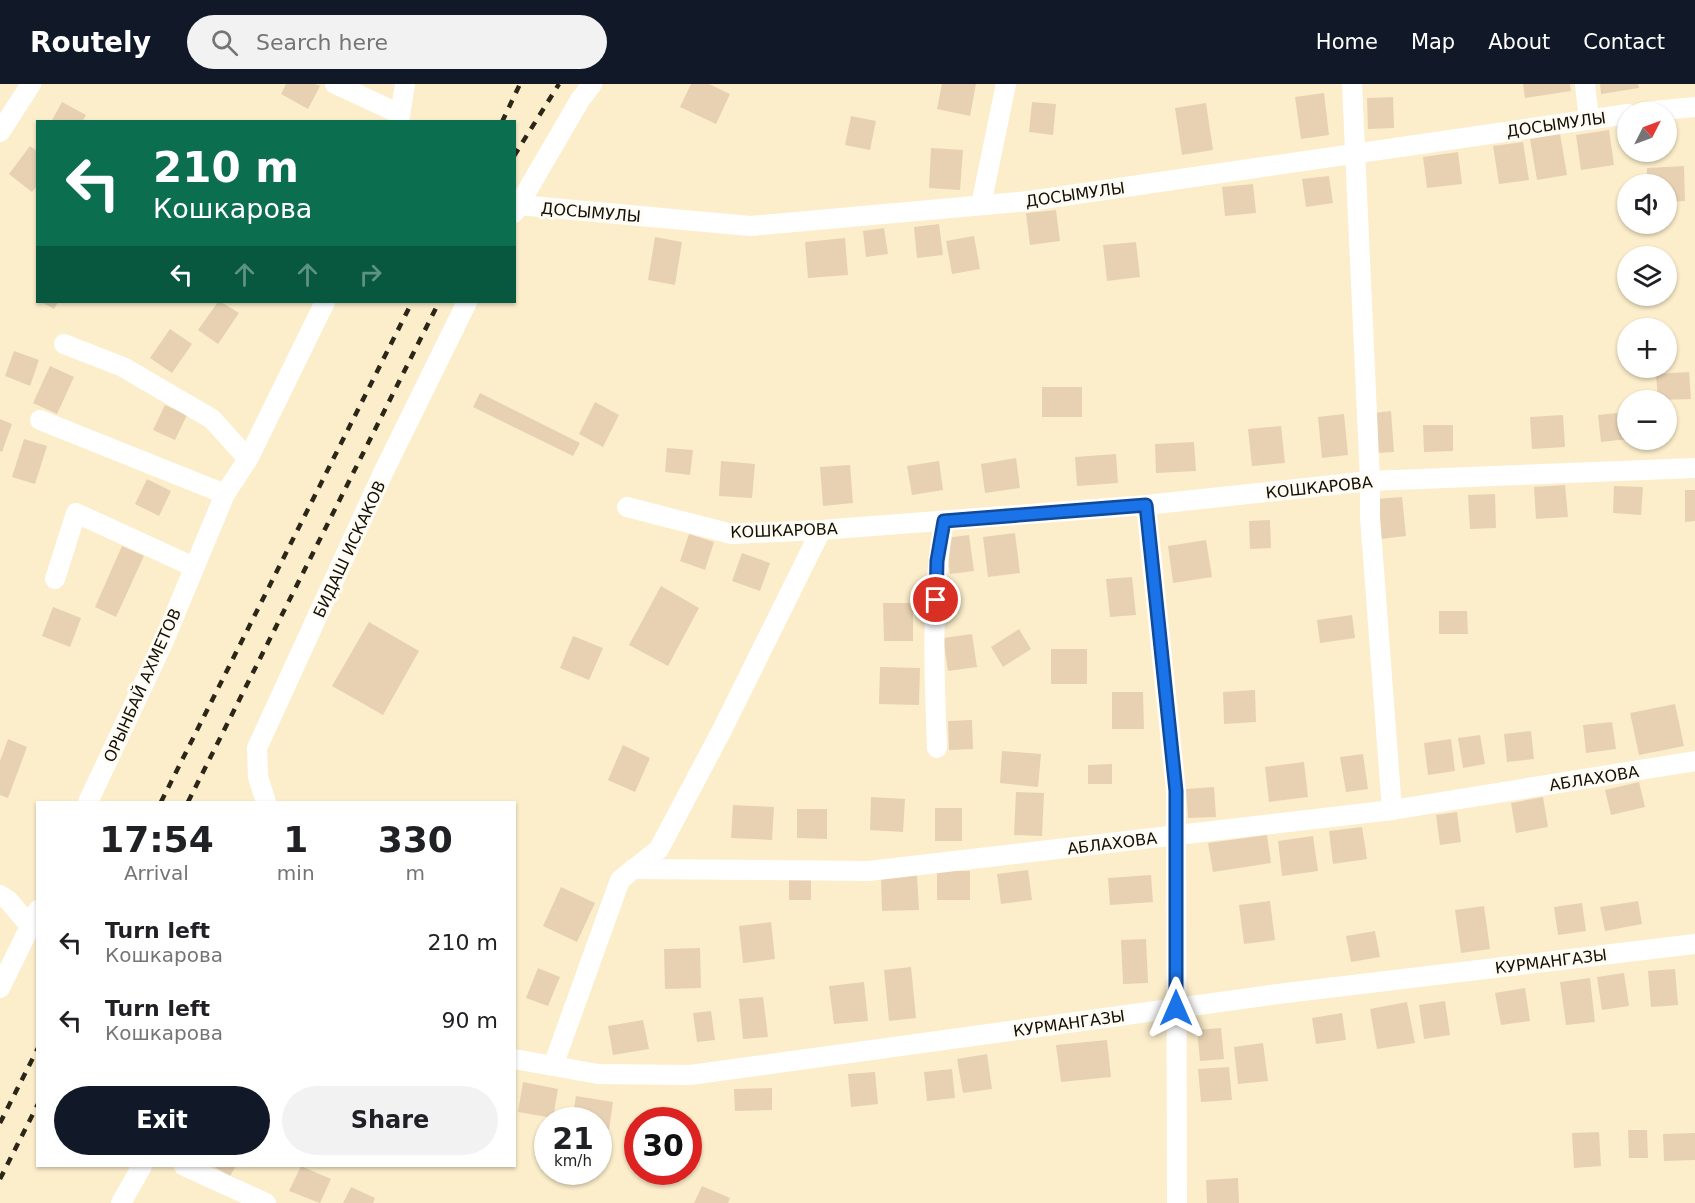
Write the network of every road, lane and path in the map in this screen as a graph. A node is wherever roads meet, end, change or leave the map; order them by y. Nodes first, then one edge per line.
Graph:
1 (31, 84) edge
2 (335, 84) edge
3 (405, 84) edge
4 (592, 84) edge
5 (1006, 84) edge
6 (1352, 84) edge
7 (1585, 84) edge
8 (1695, 106) edge
9 (1677, 108) edge
10 (1617, 115) edge
11 (400, 118) edge
12 (1589, 119) junction
13 (0, 132) edge
14 (1356, 153) junction
15 (981, 206) junction
16 (517, 209) edge
17 (325, 303) edge
18 (467, 303) edge
19 (64, 344) dead end
20 (40, 420) dead end
21 (248, 459) junction
22 (1695, 468) edge
23 (1370, 481) junction
24 (225, 494) junction
25 (1146, 505) junction
26 (627, 507) dead end
27 (944, 521) junction
28 (821, 531) junction
29 (194, 567) junction
30 (55, 579) dead end
31 (937, 748) dead end
32 (1695, 761) edge
33 (88, 801) edge
34 (266, 801) edge
35 (1392, 810) junction
36 (1176, 836) junction
37 (633, 869) junction
38 (0, 895) edge
39 (34, 918) edge
40 (1695, 944) edge
41 (0, 988) edge
42 (1176, 1008) junction
43 (516, 1059) edge
44 (553, 1066) junction
45 (141, 1167) edge
46 (186, 1167) edge
47 (121, 1203) edge
48 (266, 1203) edge
49 (1177, 1203) edge

1 - 13 street
2 - 11 street
3 - 11 street
4 - 16 street
5 - 15 street
6 - 14 street
7 - 12 street
8 - 9 street
10 - 12 street, ДОСЫМУЛЫ
12 - 14 street, ДОСЫМУЛЫ
14 - 15 street, ДОСЫМУЛЫ
14 - 23 street
15 - 16 street, ДОСЫМУЛЫ
17 - 21 street, ОРЫНБАЙ АХМЕТОВ
18 - 34 street, БИДАШ ИСКАКОВ
19 - 21 street
20 - 24 street
21 - 24 street, ОРЫНБАЙ АХМЕТОВ
22 - 23 street, КОШКАРОВА
23 - 25 street, КОШКАРОВА
23 - 35 street
24 - 29 street, ОРЫНБАЙ АХМЕТОВ
25 - 27 street, КОШКАРОВА
25 - 36 street
26 - 28 street, КОШКАРОВА
27 - 28 street, КОШКАРОВА
27 - 31 street
28 - 37 street
29 - 30 street
29 - 33 street, ОРЫНБАЙ АХМЕТОВ
32 - 35 street, АБЛАХОВА
35 - 36 street, АБЛАХОВА
36 - 37 street, АБЛАХОВА
36 - 42 street
37 - 44 street
38 - 39 street
39 - 41 street
40 - 42 street, КУРМАНГАЗЫ
42 - 44 street, КУРМАНГАЗЫ
42 - 49 street
43 - 44 street, КУРМАНГАЗЫ
45 - 47 street
46 - 48 street

